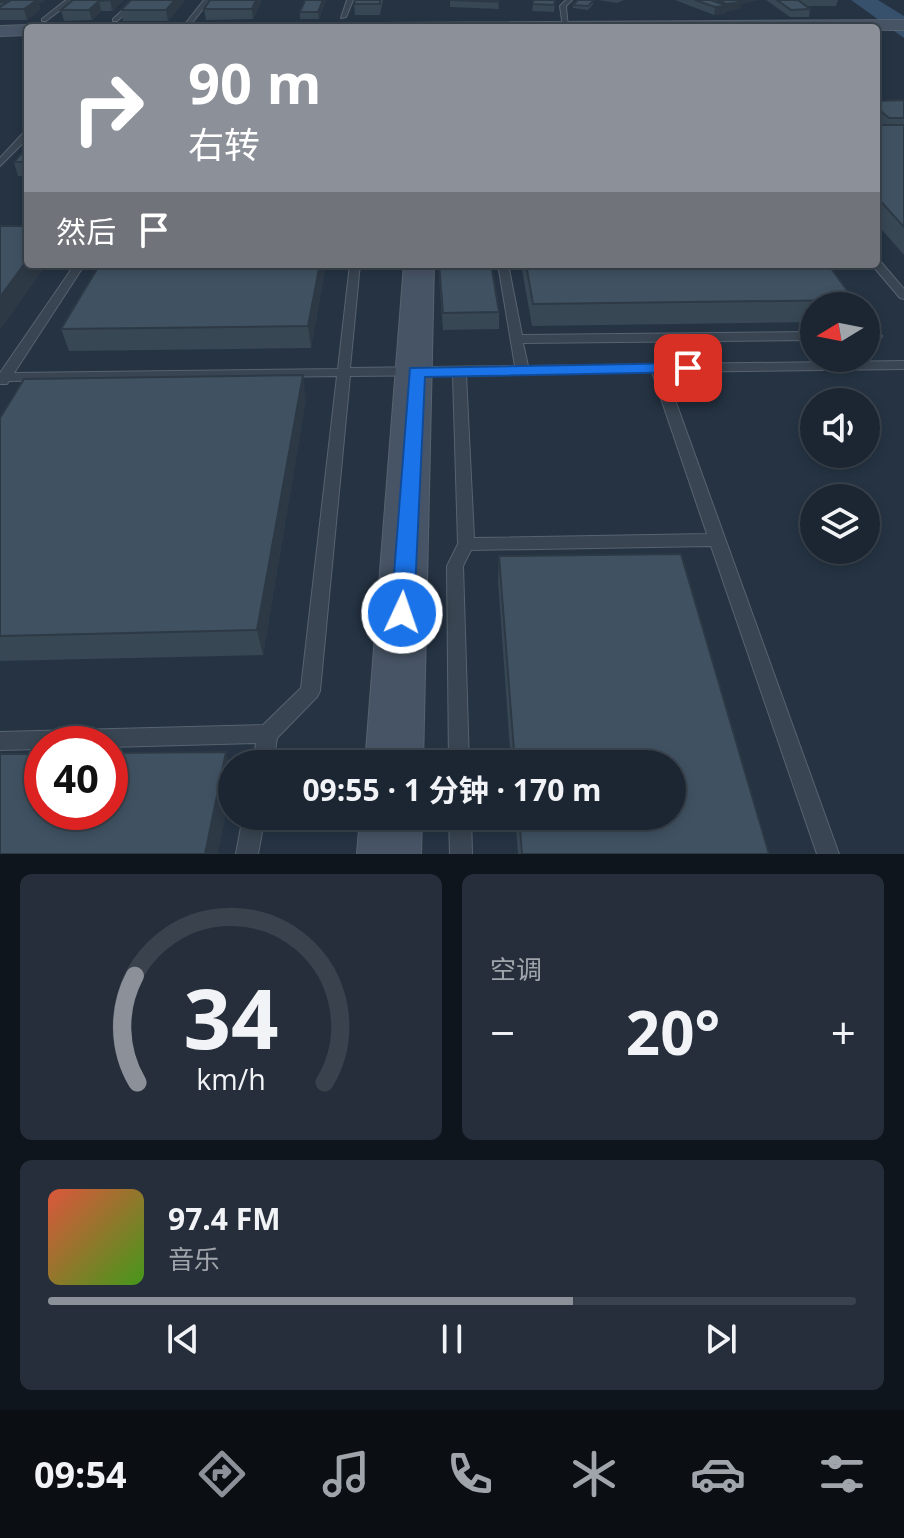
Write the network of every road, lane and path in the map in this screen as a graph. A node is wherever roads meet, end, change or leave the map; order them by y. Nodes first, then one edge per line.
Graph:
1 (70, 0) edge
2 (137, 0) edge
3 (207, 0) edge
4 (350, 0) edge
5 (569, 0) edge
6 (343, 17) dead end
7 (44, 20) dead end
8 (115, 20) dead end
9 (421, 23) edge
10 (188, 24) edge
11 (457, 24) edge
12 (566, 24) edge
13 (880, 25) edge
14 (904, 25) edge
15 (24, 30) edge
16 (0, 31) edge
17 (24, 137) edge
18 (0, 163) edge
19 (77, 268) edge
20 (355, 268) edge
21 (420, 268) edge
22 (504, 268) edge
23 (880, 268) edge
24 (904, 296) edge
25 (800, 336) edge
26 (516, 339) junction
27 (904, 365) edge
28 (657, 368) junction
29 (522, 370) junction
30 (438, 371) junction
31 (344, 372) junction
32 (2, 379) edge
33 (718, 540) junction
34 (466, 544) junction
35 (268, 734) junction
36 (0, 741) edge
37 (265, 750) edge
38 (396, 750) edge
39 (459, 750) edge
40 (251, 830) edge
41 (390, 830) edge
42 (460, 830) edge
43 (247, 854) edge
44 (389, 854) edge
45 (461, 854) edge
46 (828, 854) edge

1 - 7 lane
2 - 8 lane
3 - 10 lane
4 - 6 lane
5 - 12 lane
9 - 11 street
13 - 14 street
15 - 16 street
17 - 18 lane
19 - 32 lane
20 - 31 lane
21 - 30 street
22 - 26 lane
23 - 24 lane
25 - 26 lane
26 - 29 lane
27 - 28 lane
28 - 29 lane
28 - 33 lane
29 - 30 lane
30 - 31 lane
30 - 34 lane
30 - 38 street
31 - 32 lane
31 - 35 lane
33 - 34 lane
33 - 46 lane
34 - 39 lane
35 - 36 lane
35 - 37 lane
40 - 43 lane
41 - 44 street
42 - 45 lane

